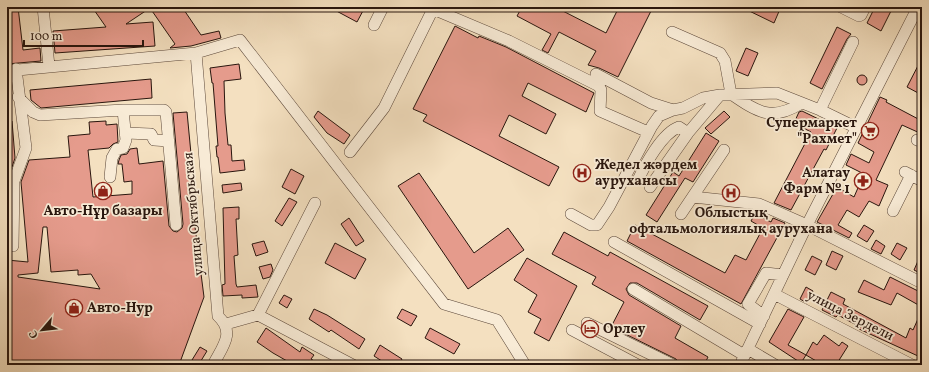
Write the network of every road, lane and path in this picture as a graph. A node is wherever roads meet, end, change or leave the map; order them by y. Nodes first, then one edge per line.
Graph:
1 (43, 7) edge
2 (383, 7) edge
3 (841, 7) edge
4 (865, 7) edge
5 (918, 7) edge
6 (433, 8) edge
7 (374, 25) dead end
8 (672, 32) dead end
9 (853, 42) dead end
10 (196, 53) junction
11 (49, 66) junction
12 (12, 70) edge
13 (596, 74) dead end
14 (725, 94) junction
15 (18, 97) junction
16 (800, 104) junction
17 (123, 110) junction
18 (672, 110) junction
19 (820, 110) junction
20 (856, 128) junction
21 (648, 132) junction
22 (126, 133) junction
23 (688, 133) junction
24 (169, 141) junction
25 (724, 150) dead end
26 (350, 152) dead end
27 (110, 177) dead end
28 (638, 180) dead end
29 (922, 181) edge
30 (650, 187) dead end
31 (693, 197) junction
32 (315, 203) dead end
33 (893, 211) dead end
34 (571, 214) dead end
35 (681, 214) dead end
36 (176, 225) dead end
37 (806, 225) junction
38 (614, 242) dead end
39 (13, 246) dead end
40 (783, 275) junction
41 (922, 283) edge
42 (633, 289) dead end
43 (774, 294) junction
44 (258, 315) junction
45 (762, 320) junction
46 (587, 323) dead end
47 (226, 324) junction
48 (572, 330) dead end
49 (744, 356) edge
50 (213, 365) edge
51 (353, 365) edge
52 (524, 365) edge
53 (638, 365) edge
54 (673, 365) edge
55 (775, 365) edge
56 (912, 365) edge

1 - 11 street
2 - 7 street
3 - 4 street
5 - 20 street
6 - 21 street
6 - 26 street
8 - 14 street
9 - 19 street
10 - 11 street
10 - 47 street, улица Октябрьская
10 - 52 street
11 - 12 street
12 - 15 street
13 - 18 street
14 - 16 street
14 - 16 street
14 - 18 street
14 - 23 street
15 - 17 street
15 - 39 street
16 - 19 street
17 - 22 street
17 - 24 street
18 - 21 street
19 - 20 street
20 - 37 street
21 - 34 street
22 - 24 street
22 - 27 street
23 - 28 street
23 - 30 street
24 - 36 street
25 - 31 street
29 - 33 street
31 - 35 street
31 - 37 street
32 - 44 street
37 - 40 street
37 - 41 street
38 - 45 street
40 - 43 street
40 - 45 street
42 - 49 street
43 - 45 street
43 - 56 street, улица Зердели
44 - 47 street
44 - 51 street
45 - 49 street
46 - 54 street
47 - 50 street
48 - 53 street
49 - 55 street

